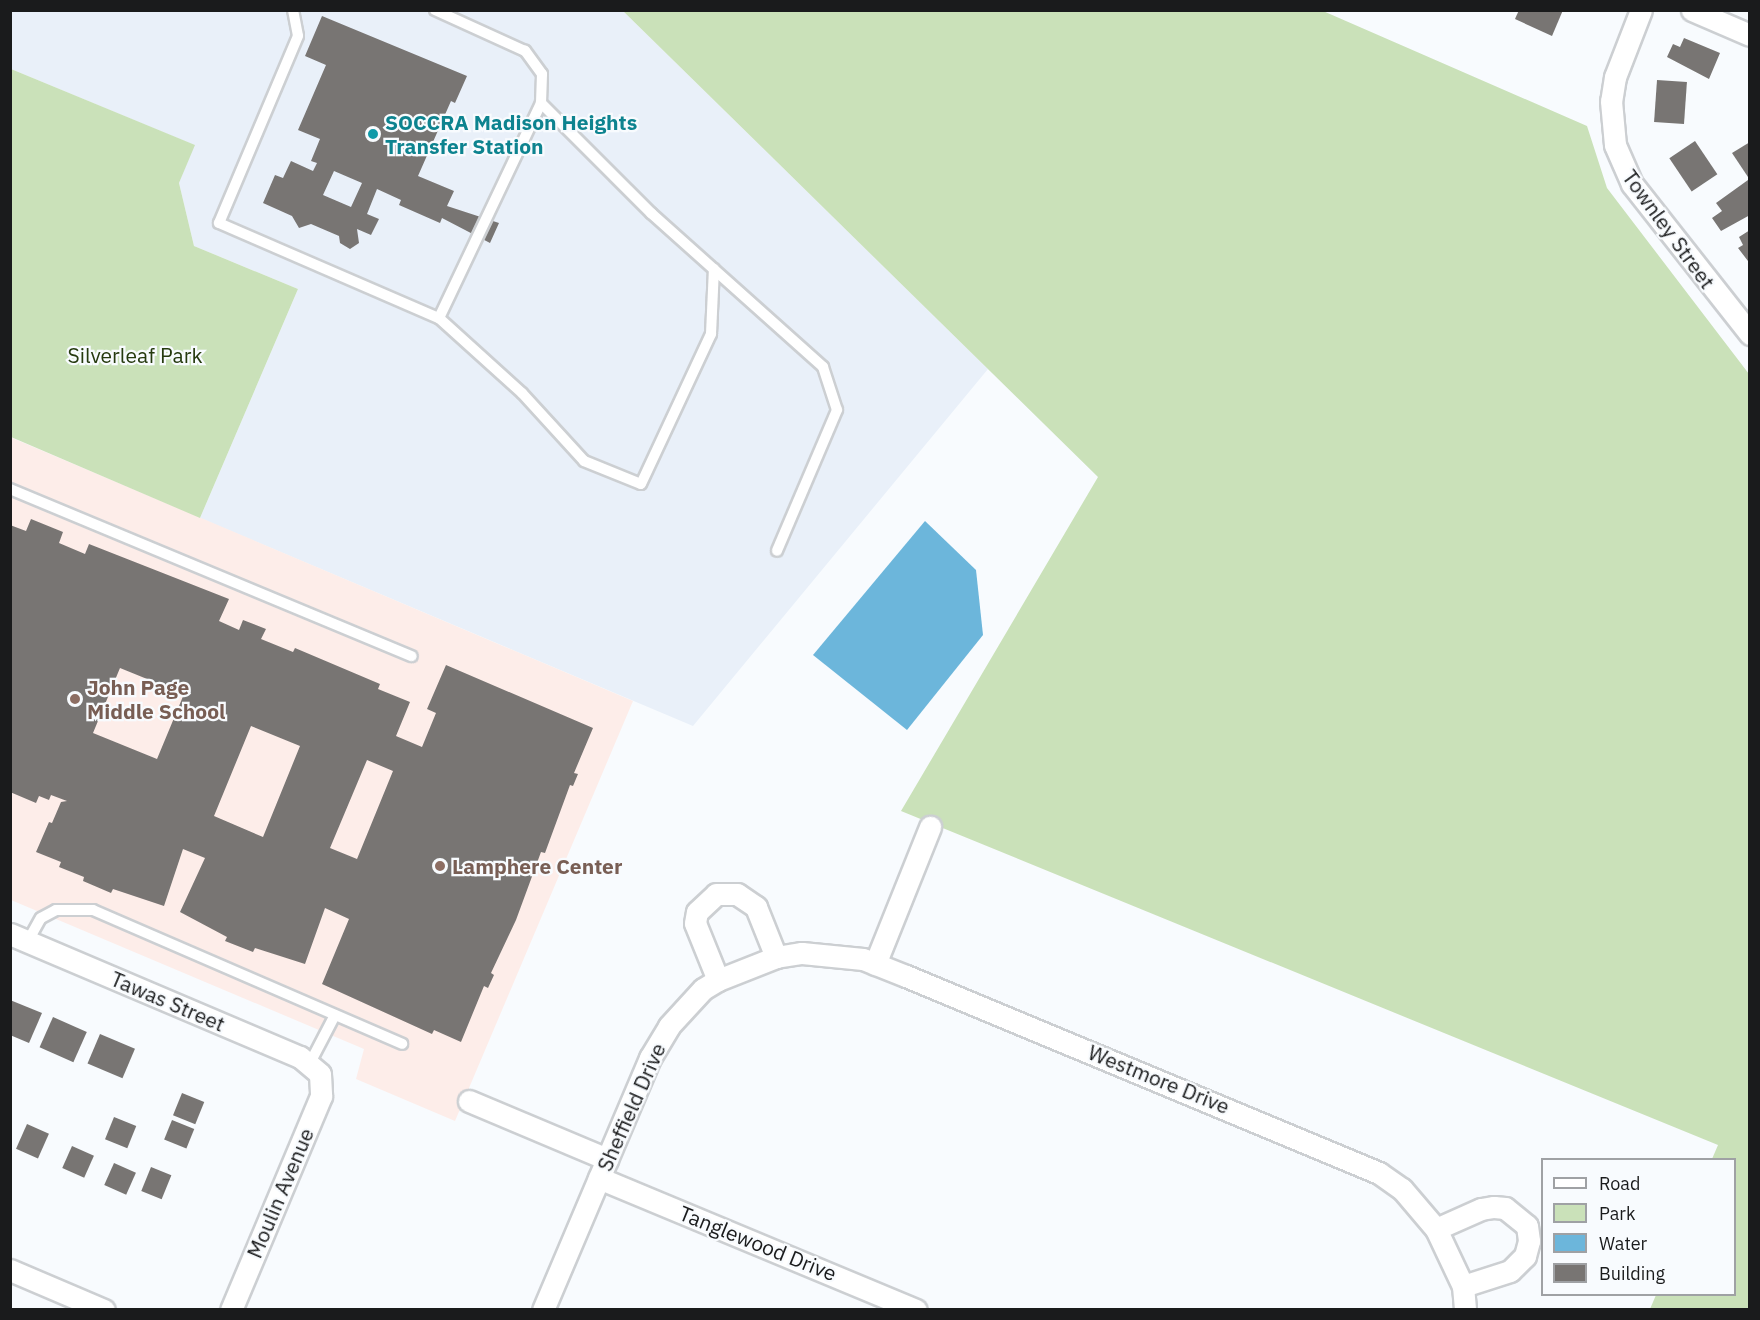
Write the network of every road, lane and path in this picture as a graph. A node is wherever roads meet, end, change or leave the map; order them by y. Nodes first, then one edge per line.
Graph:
1 (293, 10) edge
2 (435, 10) edge
3 (1641, 10) edge
4 (1692, 10) edge
5 (1749, 35) edge
6 (541, 103) junction
7 (714, 269) junction
8 (439, 318) junction
9 (1749, 334) edge
10 (10, 489) edge
11 (777, 551) dead end
12 (412, 657) dead end
13 (930, 827) dead end
14 (19, 937) edge
15 (776, 957) junction
16 (875, 964) junction
17 (718, 980) junction
18 (335, 1015) junction
19 (402, 1044) dead end
20 (315, 1069) junction
21 (468, 1101) dead end
22 (603, 1169) junction
23 (1436, 1229) junction
24 (10, 1270) edge
25 (1462, 1286) junction
26 (876, 1301) edge
27 (104, 1310) edge
28 (231, 1310) edge
29 (543, 1310) edge
30 (916, 1310) edge
31 (1465, 1310) edge

1 - 8 lane
2 - 6 lane
3 - 9 street, Townley Street
4 - 5 street
6 - 7 lane
6 - 8 lane
7 - 8 lane
7 - 11 lane
10 - 12 lane
13 - 16 street
14 - 18 lane
14 - 20 street, Tawas Street
15 - 16 street, Westmore Drive
15 - 17 street, Sheffield Drive
15 - 17 street
16 - 23 street, Westmore Drive
17 - 22 street, Sheffield Drive
18 - 19 lane
18 - 20 lane
20 - 28 street, Moulin Avenue
21 - 22 street
22 - 26 street, Tanglewood Drive
22 - 29 street, Sheffield Drive
23 - 25 street, Westmore Drive
23 - 25 street
24 - 27 street
25 - 31 street, Westmore Drive
26 - 30 street, Tanglewood Drive

